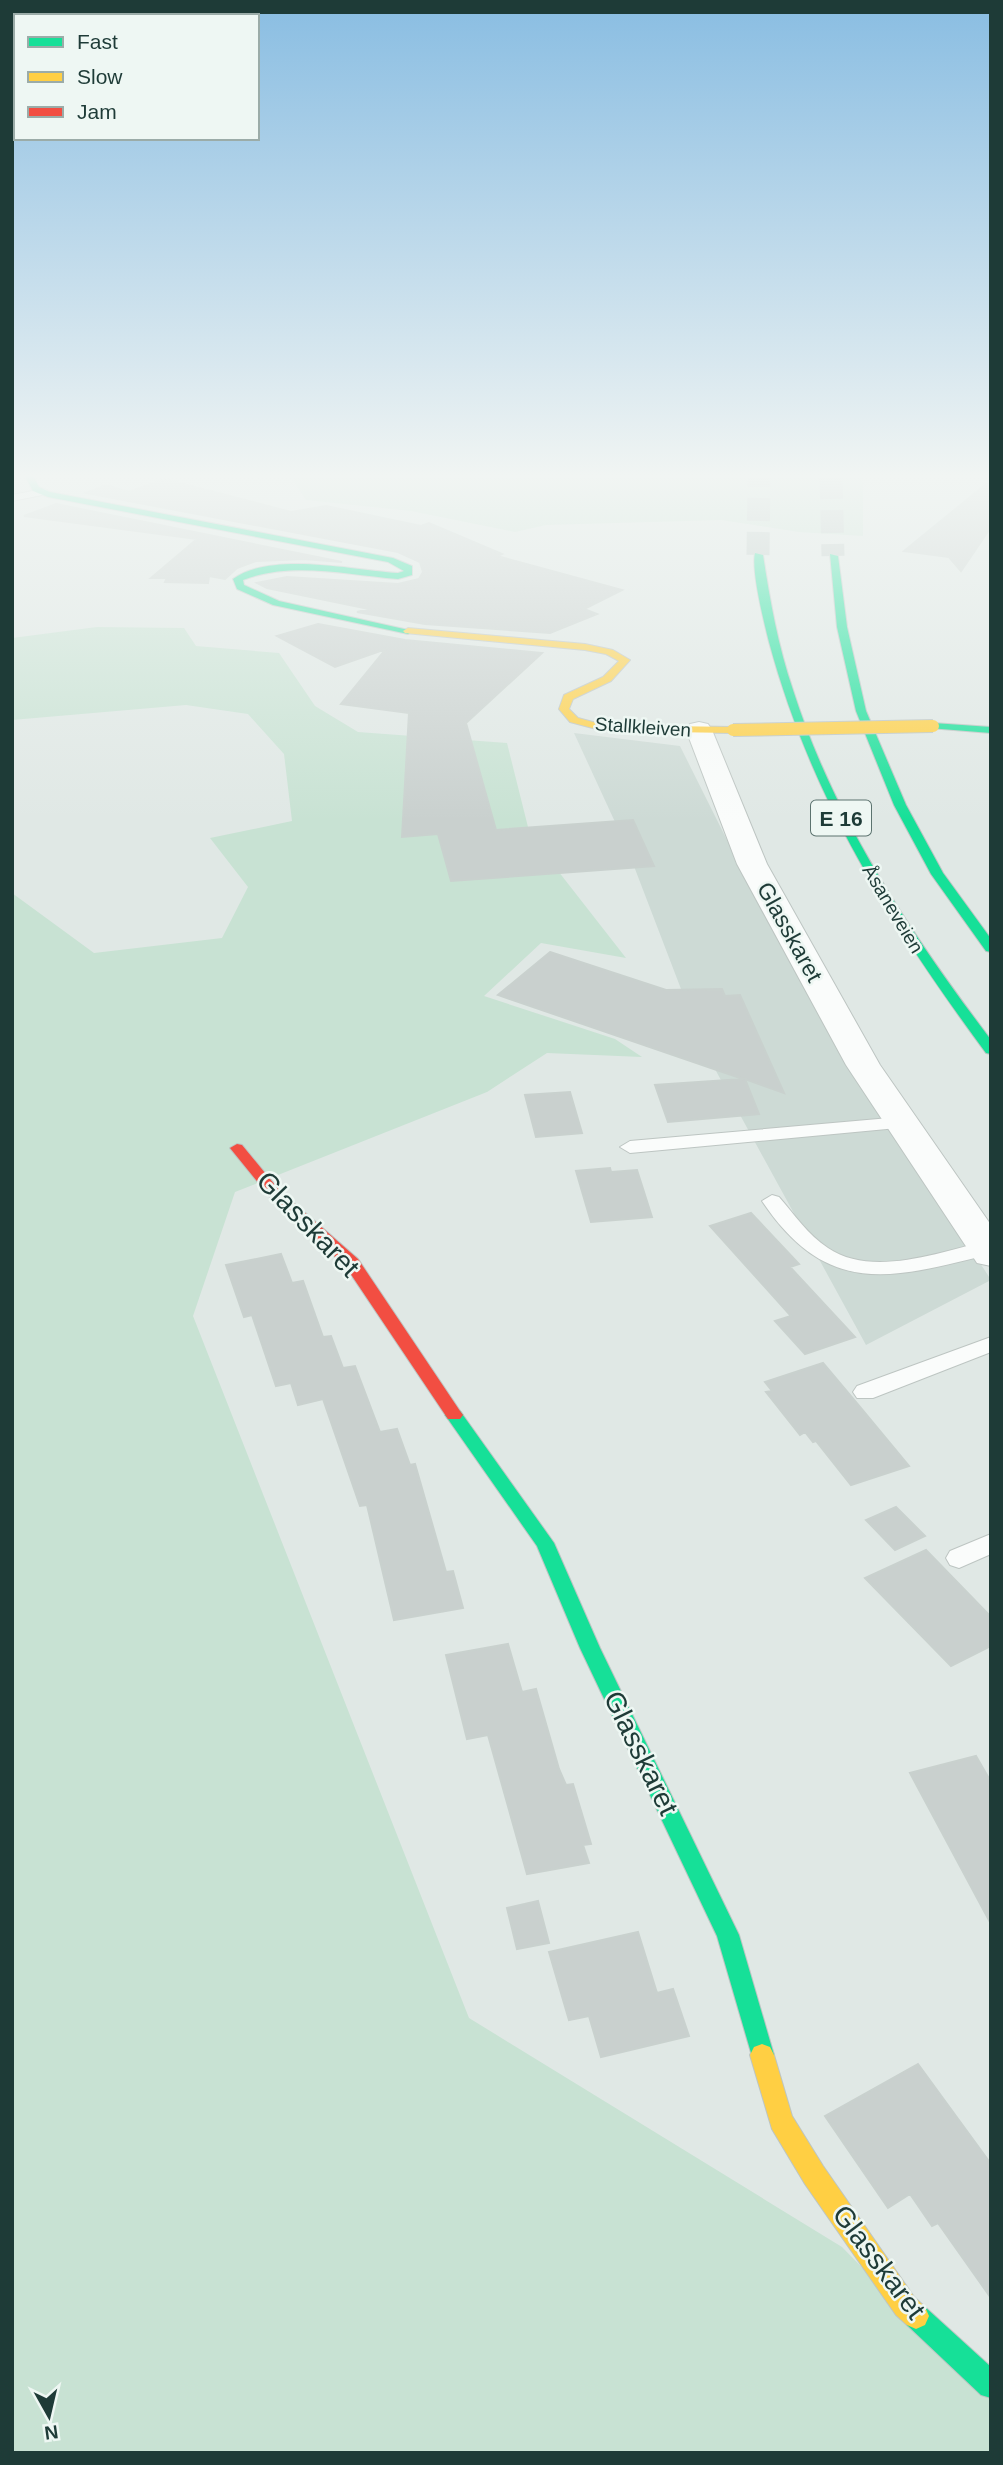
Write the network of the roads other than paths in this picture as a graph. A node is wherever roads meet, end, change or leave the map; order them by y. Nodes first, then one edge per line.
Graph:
1 (249, 591) edge
2 (763, 591) edge
3 (837, 591) edge
4 (699, 730) junction
5 (991, 730) edge
6 (991, 948) edge
7 (991, 1050) edge
8 (901, 1123) junction
9 (630, 1147) dead end
10 (237, 1148) dead end
11 (772, 1201) dead end
12 (989, 1251) edge
13 (991, 1344) edge
14 (865, 1392) dead end
15 (991, 1543) edge
16 (959, 1558) dead end
17 (991, 2385) edge

1 - 4 main road, Stallkleiven
2 - 7 main road, Åsaneveien / E 16
3 - 6 main road, E 16
4 - 5 main road, Stallkleiven, bridge
4 - 8 street, Glasskaret
8 - 9 lane
8 - 12 street, Glasskaret
10 - 17 main road, Glasskaret
11 - 12 lane, Glasskaret
13 - 14 lane
15 - 16 lane

